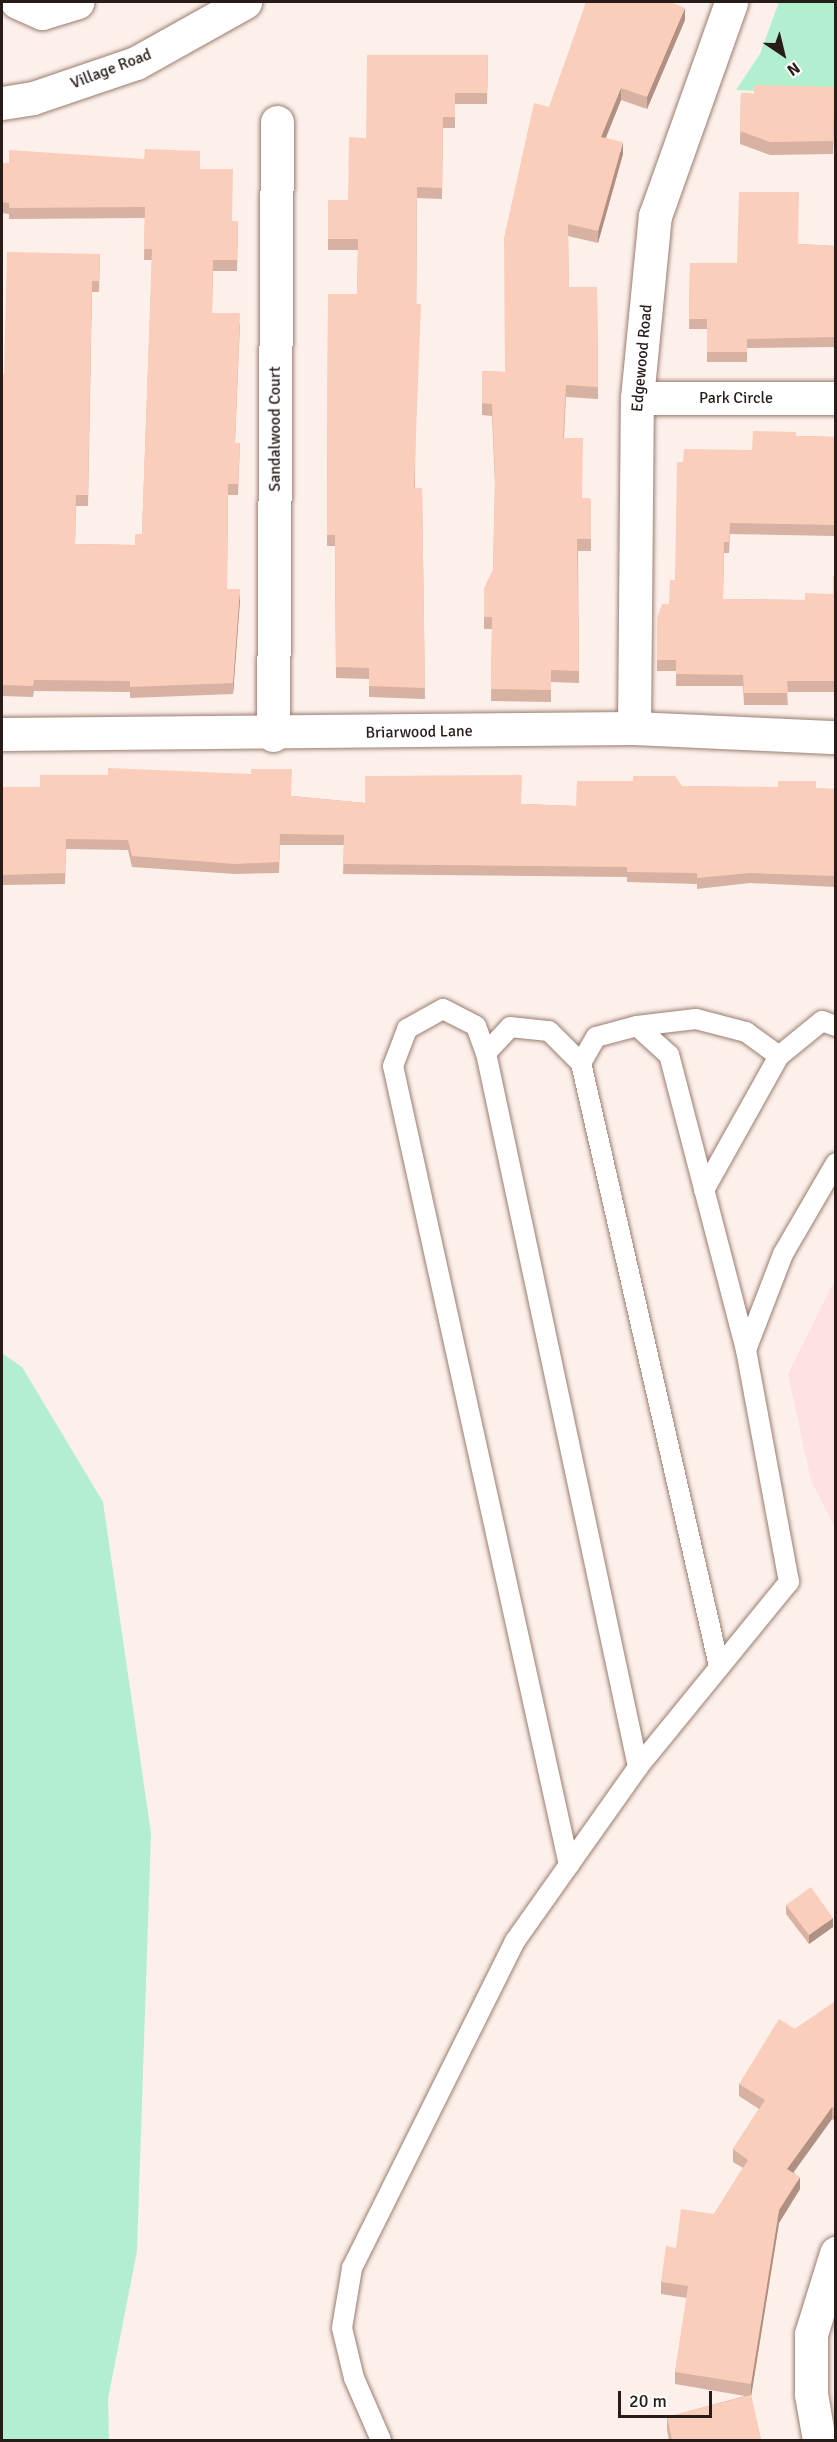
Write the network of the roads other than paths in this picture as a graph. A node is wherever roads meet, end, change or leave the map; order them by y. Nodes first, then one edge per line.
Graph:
1 (17, 2) edge
2 (77, 2) edge
3 (245, 2) edge
4 (731, 2) edge
5 (2, 103) edge
6 (277, 122) dead end
7 (637, 398) junction
8 (836, 398) edge
9 (634, 728) junction
10 (2, 734) edge
11 (273, 735) junction
12 (836, 737) edge
13 (637, 1026) junction
14 (836, 1026) edge
15 (486, 1053) junction
16 (779, 1056) junction
17 (581, 1063) junction
18 (836, 1162) edge
19 (704, 1190) junction
20 (746, 1350) junction
21 (718, 1666) junction
22 (638, 1767) junction
23 (569, 1865) junction
24 (836, 2253) edge
25 (381, 2440) edge
26 (819, 2440) edge

1 - 2 street
3 - 5 street, Village Road
4 - 7 street, Edgewood Road
6 - 11 street, Sandalwood Court
7 - 8 street, Park Circle
7 - 9 street, Edgewood Road
9 - 11 street, Briarwood Lane
9 - 12 street, Briarwood Lane
10 - 11 street, Briarwood Lane
13 - 16 lane
13 - 17 lane
13 - 19 lane
14 - 16 lane
15 - 17 lane
15 - 22 lane
15 - 23 lane
16 - 19 lane
17 - 21 lane
18 - 20 lane
19 - 20 lane
20 - 21 lane
21 - 22 lane
22 - 23 lane
23 - 25 lane
24 - 26 street

